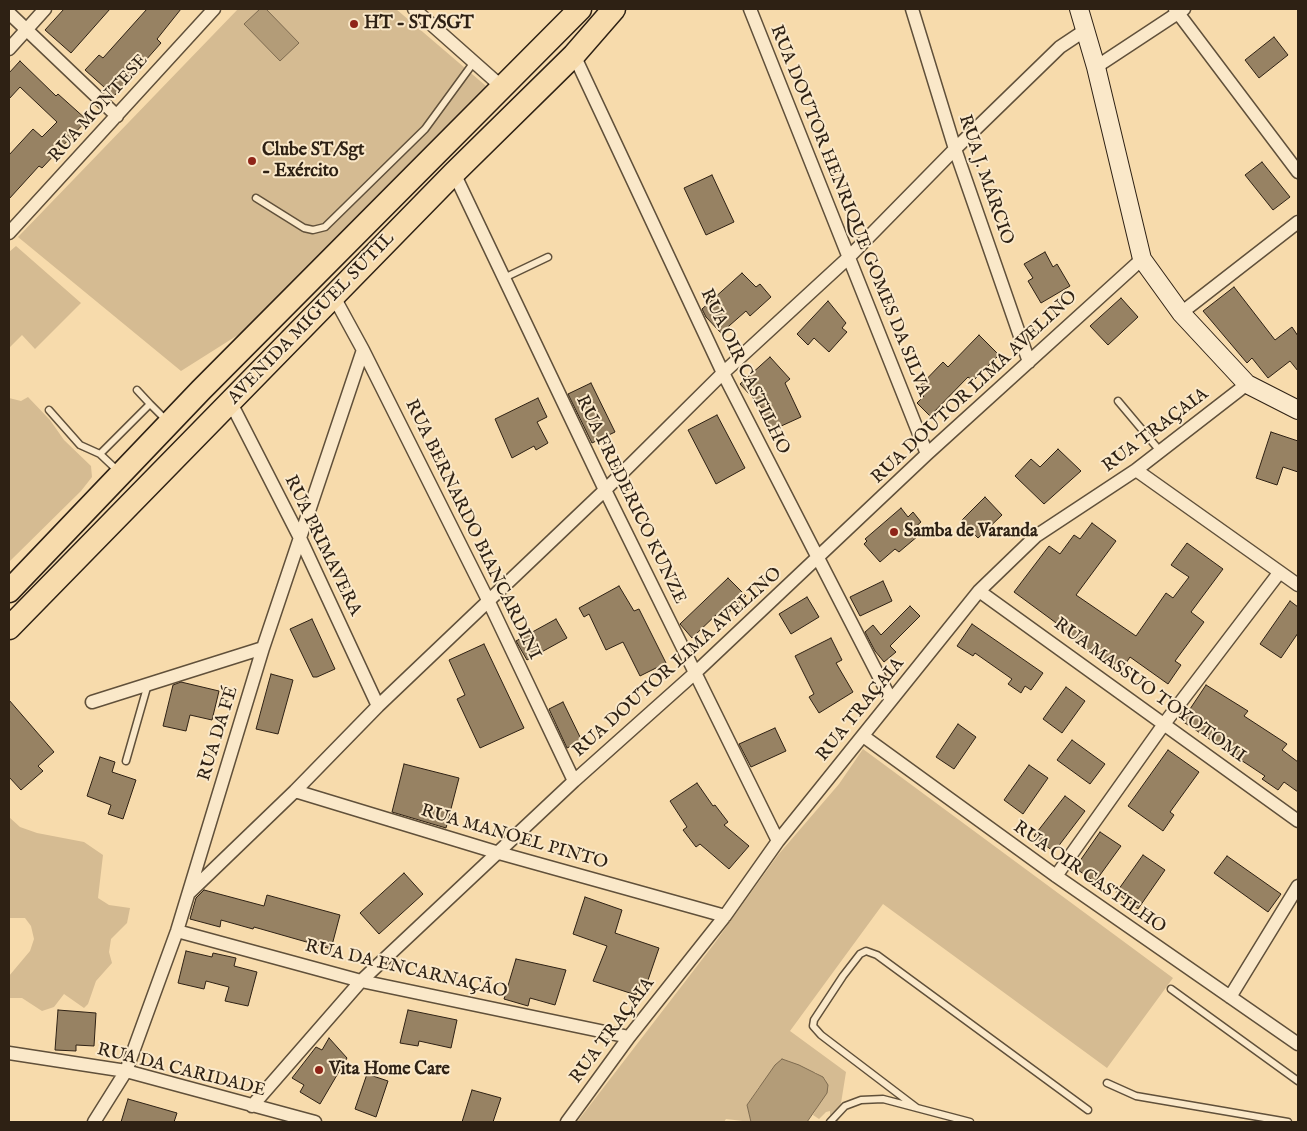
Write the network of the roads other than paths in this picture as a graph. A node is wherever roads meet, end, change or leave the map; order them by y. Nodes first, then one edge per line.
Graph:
1 (45, 9) edge
2 (214, 9) edge
3 (414, 9) edge
4 (580, 9) edge
5 (614, 9) edge
6 (750, 9) edge
7 (912, 9) edge
8 (1079, 9) edge
9 (1180, 10) edge
10 (9, 13) edge
11 (26, 30) junction
12 (1084, 31) junction
13 (9, 49) edge
14 (574, 55) junction
15 (474, 62) junction
16 (1096, 66) junction
17 (502, 87) junction
18 (117, 116) junction
19 (954, 149) junction
20 (1298, 172) edge
21 (454, 173) junction
22 (256, 198) dead end
23 (1298, 222) edge
24 (9, 233) edge
25 (548, 257) dead end
26 (848, 258) junction
27 (1142, 260) junction
28 (504, 278) junction
29 (334, 297) junction
30 (1181, 313) junction
31 (363, 350) junction
32 (1029, 362) junction
33 (723, 373) junction
34 (1247, 384) junction
35 (137, 390) dead end
36 (1118, 401) dead end
37 (231, 403) junction
38 (150, 404) junction
39 (49, 410) dead end
40 (1298, 410) edge
41 (169, 424) junction
42 (1160, 451) junction
43 (100, 454) junction
44 (927, 454) junction
45 (1136, 470) junction
46 (121, 475) junction
47 (605, 490) junction
48 (300, 538) junction
49 (817, 559) junction
50 (1280, 572) junction
51 (1298, 586) edge
52 (9, 591) edge
53 (979, 591) junction
54 (488, 600) junction
55 (9, 628) edge
56 (263, 648) junction
57 (695, 672) junction
58 (149, 683) junction
59 (891, 700) junction
60 (92, 702) dead end
61 (378, 706) junction
62 (1164, 724) junction
63 (863, 736) junction
64 (126, 761) dead end
65 (574, 781) junction
66 (295, 791) junction
67 (1298, 821) edge
68 (778, 842) junction
69 (499, 853) junction
70 (1056, 876) junction
71 (1298, 886) edge
72 (189, 893) junction
73 (724, 916) junction
74 (177, 931) junction
75 (361, 981) junction
76 (1170, 989) dead end
77 (1230, 997) junction
78 (629, 1037) junction
79 (1298, 1044) edge
80 (9, 1053) edge
81 (126, 1072) junction
82 (1298, 1081) edge
83 (1107, 1083) dead end
84 (252, 1106) junction
85 (917, 1108) junction
86 (1088, 1110) dead end
87 (94, 1122) edge
88 (315, 1122) edge
89 (567, 1122) edge
90 (830, 1122) edge
91 (970, 1122) edge
92 (1288, 1122) edge

1 - 11 street
2 - 18 street, RUA MONTESE
3 - 15 street
4 - 17 highway, AVENIDA MIGUEL SUTIL
5 - 14 highway, AVENIDA MIGUEL SUTIL
6 - 26 street, RUA DOUTOR HENRIQUE GOMES DA SILVA
7 - 19 street, RUA J. MÁRCIO
8 - 12 street
9 - 16 street
9 - 20 street
10 - 11 street
11 - 13 street
11 - 18 street
12 - 16 street
12 - 19 street
14 - 21 highway, AVENIDA MIGUEL SUTIL
14 - 33 street, RUA OIR CASTILHO
15 - 17 street
15 - 22 lane
16 - 27 street
17 - 41 highway, AVENIDA MIGUEL SUTIL
18 - 24 street, RUA MONTESE
19 - 26 street
19 - 32 street, RUA J. MÁRCIO
21 - 28 street, RUA FREDERICO KUNZE
21 - 29 highway, AVENIDA MIGUEL SUTIL
23 - 30 street
25 - 28 lane
26 - 33 street
26 - 44 street, RUA DOUTOR HENRIQUE GOMES DA SILVA
27 - 30 street
27 - 32 street, RUA DOUTOR LIMA AVELINO
28 - 47 street, RUA FREDERICO KUNZE
29 - 31 street, RUA BERNARDO BIANCARDINI
29 - 37 highway, AVENIDA MIGUEL SUTIL
30 - 34 street
31 - 48 street, RUA DA FÉ
31 - 54 street, RUA BERNARDO BIANCARDINI
32 - 44 street, RUA DOUTOR LIMA AVELINO
33 - 47 street
33 - 49 street, RUA OIR CASTILHO
34 - 40 street
34 - 42 street, RUA TRAÇAIA
35 - 38 lane
36 - 42 lane
37 - 48 street, RUA PRIMAVERA
37 - 55 highway, AVENIDA MIGUEL SUTIL
38 - 41 lane
38 - 43 lane
39 - 43 lane
41 - 46 highway, AVENIDA MIGUEL SUTIL
42 - 45 street, RUA TRAÇAIA
43 - 46 lane
44 - 49 street, RUA DOUTOR LIMA AVELINO
45 - 50 street
45 - 53 street, RUA TRAÇAIA
46 - 52 highway, AVENIDA MIGUEL SUTIL
47 - 54 street
47 - 57 street, RUA FREDERICO KUNZE
48 - 56 street, RUA DA FÉ
48 - 61 street, RUA PRIMAVERA
49 - 57 street, RUA DOUTOR LIMA AVELINO
49 - 59 street, RUA OIR CASTILHO
50 - 51 street
50 - 62 street
53 - 59 street, RUA TRAÇAIA
53 - 62 street, RUA MASSUO TOYOTOMI
54 - 61 street
54 - 65 street, RUA BERNARDO BIANCARDINI
56 - 58 street
56 - 72 street, RUA DA FÉ
57 - 65 street, RUA DOUTOR LIMA AVELINO
57 - 68 street, RUA FREDERICO KUNZE
58 - 60 street
58 - 64 lane
59 - 63 street, RUA TRAÇAIA
61 - 66 street
62 - 67 street, RUA MASSUO TOYOTOMI
62 - 70 street
63 - 68 street, RUA TRAÇAIA
63 - 70 street, RUA OIR CASTILHO
65 - 69 street, RUA DOUTOR LIMA AVELINO
66 - 69 street, RUA MANOEL PINTO
66 - 72 street
68 - 73 street, RUA TRAÇAIA
69 - 73 street, RUA MANOEL PINTO
69 - 75 street, RUA DOUTOR LIMA AVELINO
70 - 77 street, RUA OIR CASTILHO
71 - 77 street
72 - 74 street, RUA DA FÉ
73 - 78 street, RUA TRAÇAIA
74 - 75 street, RUA DA ENCARNAÇÃO
74 - 81 street, RUA DA FÉ
75 - 78 street, RUA DA ENCARNAÇÃO
75 - 84 street, RUA DOUTOR LIMA AVELINO
76 - 82 lane
77 - 79 street, RUA OIR CASTILHO
78 - 89 street, RUA TRAÇAIA
80 - 81 street, RUA DA CARIDADE
81 - 84 street, RUA DA CARIDADE
81 - 87 street, RUA DA FÉ
83 - 92 lane
84 - 88 street, RUA DA CARIDADE
85 - 86 lane
85 - 90 lane
85 - 91 lane

